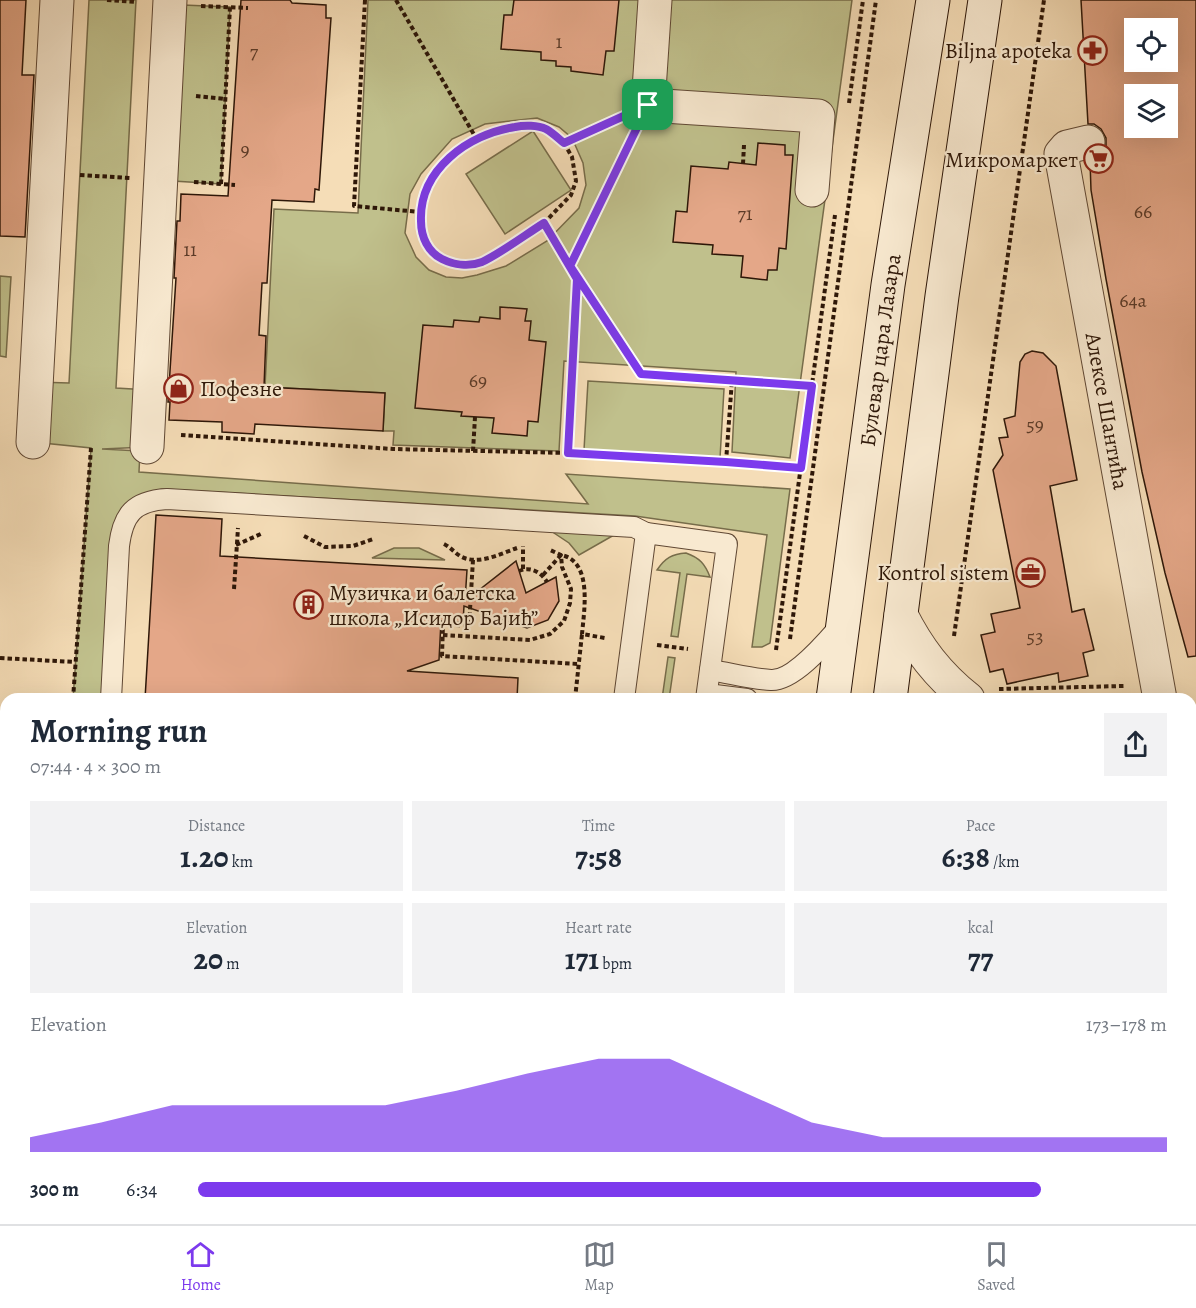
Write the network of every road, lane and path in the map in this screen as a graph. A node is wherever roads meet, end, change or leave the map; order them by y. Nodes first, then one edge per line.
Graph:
1 (57, 0) edge
2 (170, 0) edge
3 (365, 0) edge
4 (396, 0) edge
5 (655, 0) edge
6 (863, 0) edge
7 (876, 0) edge
8 (933, 0) edge
9 (985, 0) edge
10 (1044, 0) edge
11 (230, 7) dead end
12 (187, 96) dead end
13 (226, 99) junction
14 (648, 105) junction
15 (849, 106) dead end
16 (476, 138) junction
17 (1088, 142) dead end
18 (564, 143) junction
19 (221, 184) dead end
20 (823, 201) joint
21 (420, 212) junction
22 (544, 223) junction
23 (570, 266) junction
24 (577, 279) junction
25 (732, 380) junction
26 (812, 386) junction
27 (475, 417) dead end
28 (159, 441) joint
29 (33, 442) dead end
30 (91, 448) dead end
31 (473, 451) junction
32 (568, 453) junction
33 (726, 462) junction
34 (801, 468) junction
35 (239, 503) junction
36 (271, 530) dead end
37 (297, 533) dead end
38 (646, 533) junction
39 (383, 536) dead end
40 (438, 542) dead end
41 (236, 544) junction
42 (547, 549) dead end
43 (561, 555) junction
44 (473, 560) junction
45 (543, 575) junction
46 (547, 582) dead end
47 (234, 588) dead end
48 (901, 615) junction
49 (842, 624) junction
50 (582, 634) junction
51 (443, 635) junction
52 (608, 638) dead end
53 (952, 645) dead end
54 (0, 658) edge
55 (75, 662) junction
56 (579, 664) junction
57 (710, 670) junction
58 (779, 679) junction
59 (1147, 692) edge
60 (73, 693) edge
61 (111, 693) edge
62 (576, 693) edge
63 (625, 693) edge
64 (707, 693) edge
65 (833, 693) edge
66 (891, 693) edge
67 (980, 693) edge
68 (1065, 693) edge

1 - 29 street
2 - 28 street
3 - 21 path
4 - 16 path
5 - 14 street
6 - 15 path
7 - 58 path
8 - 49 street, Булевар цара Лазара
9 - 48 street
10 - 53 path
11 - 13 path
12 - 13 path
13 - 19 path
14 - 18 path
14 - 20 street
14 - 23 path
16 - 18 path
16 - 21 path
17 - 59 street, Алексе Шантића
18 - 22 path
20 - 26 path
21 - 22 path
22 - 23 path
23 - 24 path
24 - 25 path
24 - 32 path
25 - 26 path
25 - 33 path
26 - 34 path
27 - 31 path
28 - 31 path
30 - 55 path
31 - 32 path
32 - 33 path
33 - 34 path
34 - 58 path
35 - 38 lane
35 - 41 path
35 - 61 lane
36 - 41 path
37 - 39 path
38 - 57 lane
38 - 63 lane
40 - 44 path
41 - 47 path
42 - 43 path
43 - 45 path
43 - 50 path
43 - 51 path
44 - 45 path
44 - 51 path
45 - 46 path
48 - 66 street
48 - 67 street
49 - 58 lane
49 - 65 street, Булевар цара Лазара
50 - 52 path
50 - 56 path
51 - 56 path
54 - 55 path
55 - 60 path
56 - 62 path
57 - 58 lane
57 - 64 lane
59 - 68 path

